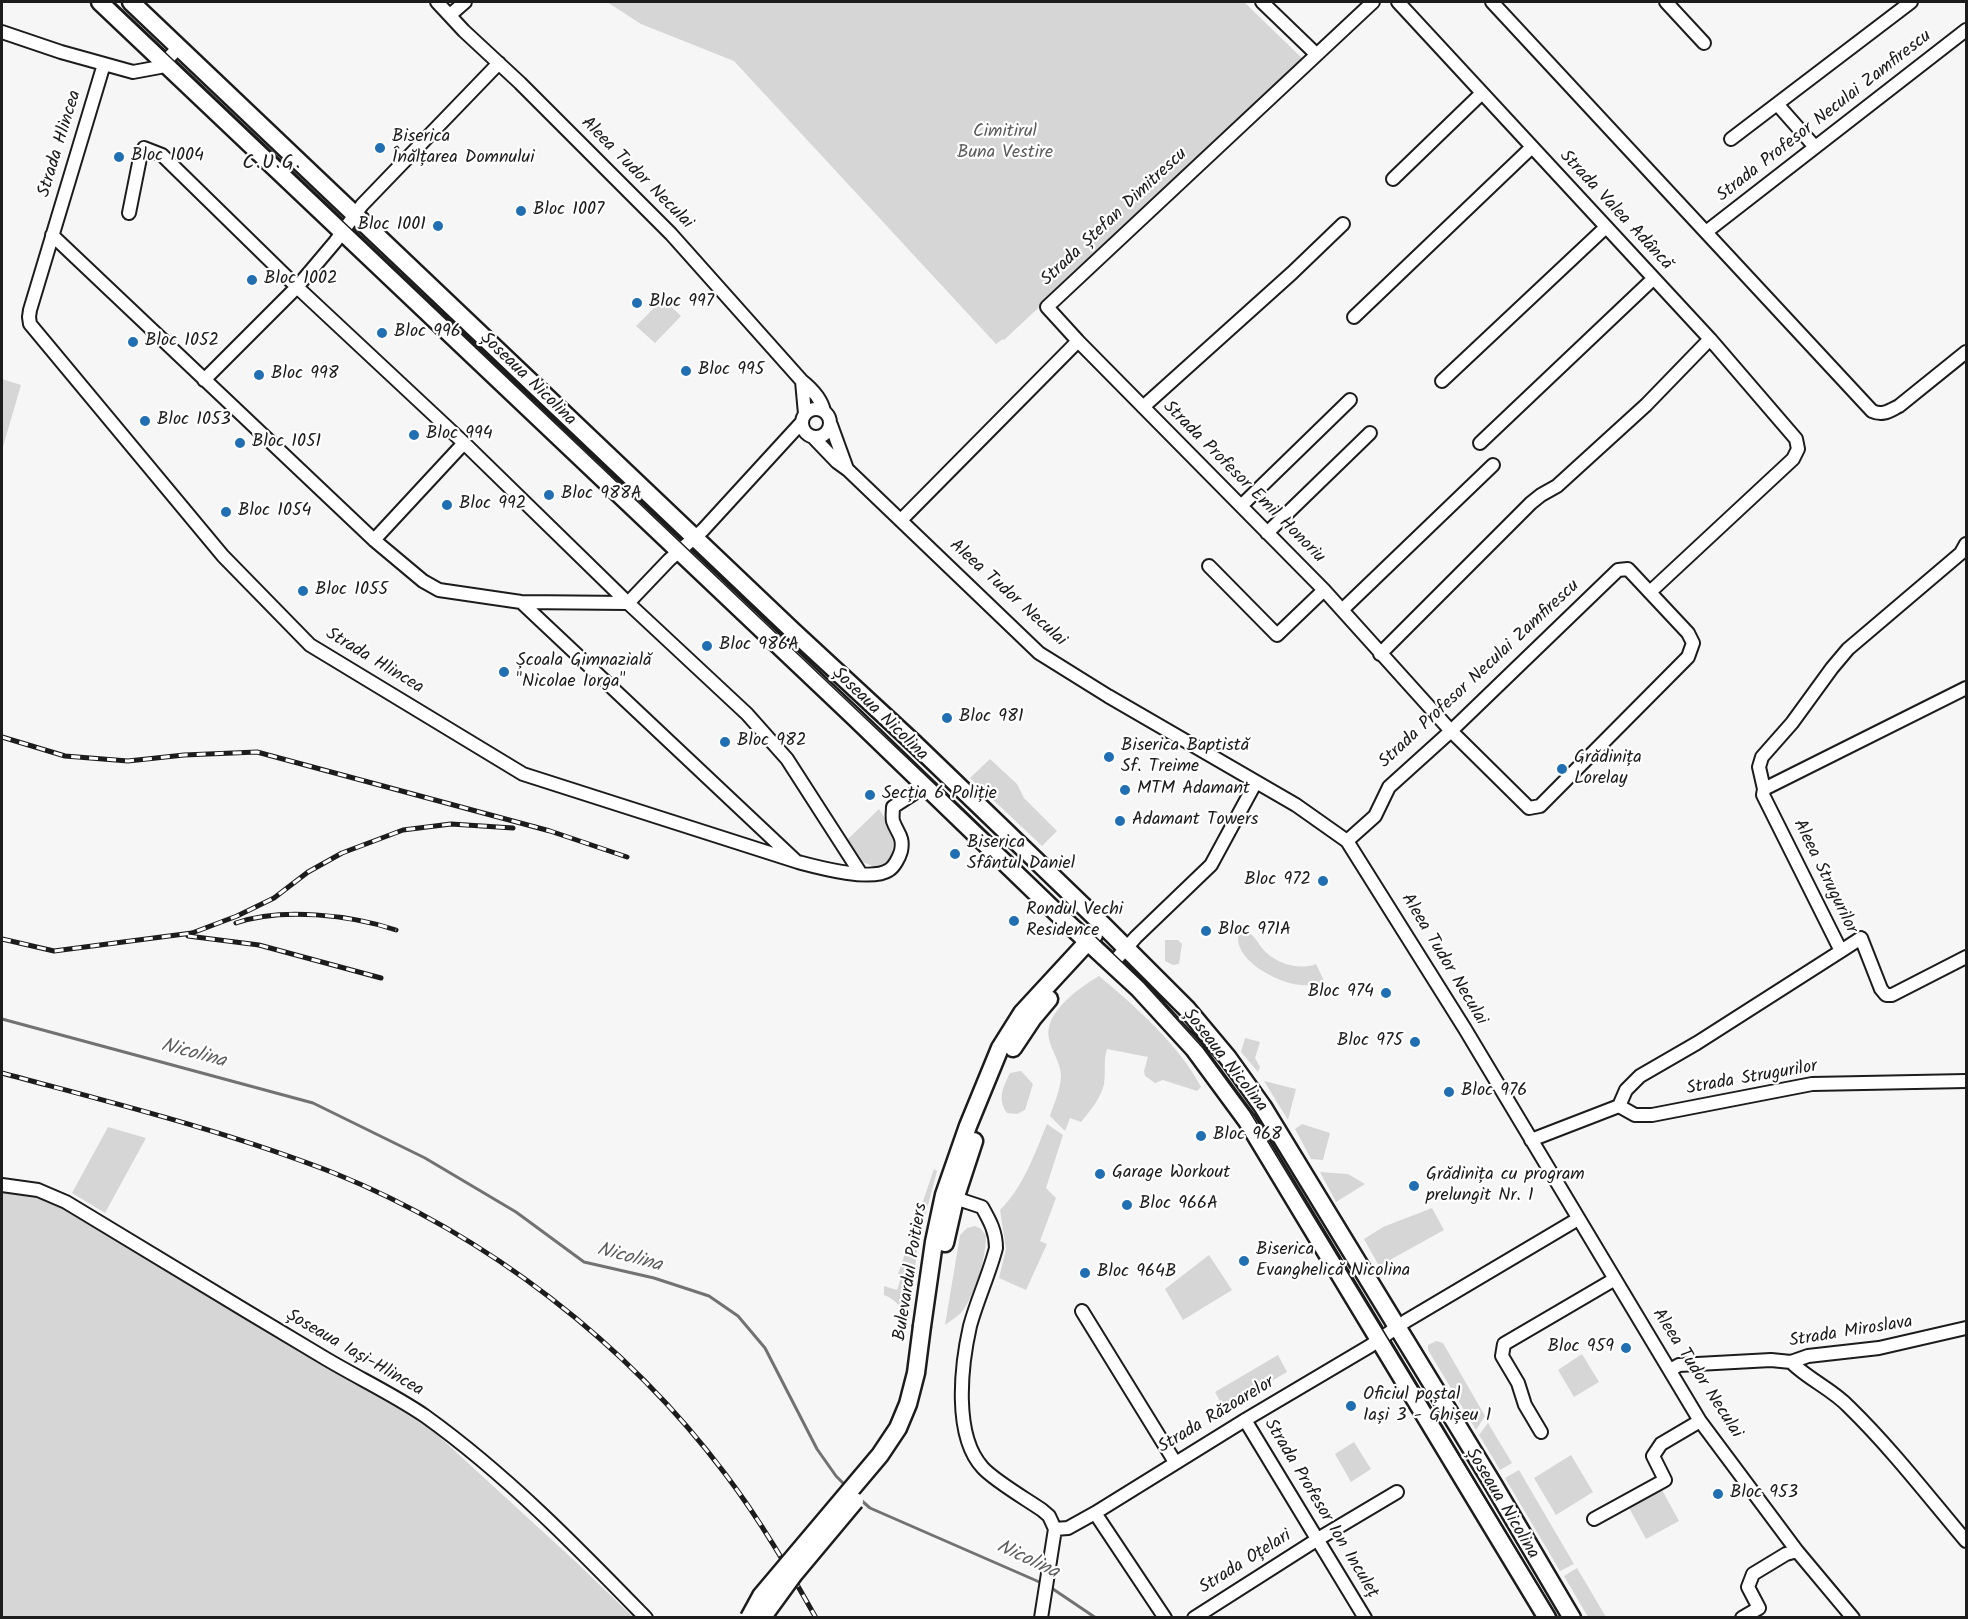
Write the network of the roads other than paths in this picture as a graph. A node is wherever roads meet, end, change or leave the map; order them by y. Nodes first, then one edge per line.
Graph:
1 (100, 2) edge
2 (131, 2) edge
3 (437, 2) edge
4 (465, 2) edge
5 (1262, 2) edge
6 (1373, 2) edge
7 (1398, 2) edge
8 (1492, 2) edge
9 (1666, 2) edge
10 (1911, 2) edge
11 (450, 15) junction
12 (1966, 30) edge
13 (2, 32) edge
14 (1704, 43) dead end
15 (179, 47) junction
16 (1316, 54) junction
17 (165, 63) junction
18 (499, 63) junction
19 (104, 64) junction
20 (1482, 93) junction
21 (1777, 104) junction
22 (1731, 139) dead end
23 (1532, 147) junction
24 (1815, 147) junction
25 (1393, 179) dead end
26 (129, 213) dead end
27 (356, 214) junction
28 (1343, 224) dead end
29 (1606, 227) junction
30 (1706, 232) junction
31 (343, 233) junction
32 (52, 235) junction
33 (1653, 279) junction
34 (297, 287) junction
35 (1354, 317) dead end
36 (1710, 339) junction
37 (1078, 341) junction
38 (1966, 352) edge
39 (204, 380) junction
40 (802, 381) junction
41 (1442, 381) dead end
42 (1350, 400) dead end
43 (1143, 407) junction
44 (824, 411) junction
45 (831, 425) junction
46 (806, 427) junction
47 (1370, 433) dead end
48 (464, 443) junction
49 (1480, 443) dead end
50 (1493, 465) dead end
51 (848, 470) junction
52 (1241, 506) junction
53 (901, 520) junction
54 (1267, 533) junction
55 (696, 538) junction
56 (374, 540) junction
57 (1966, 544) edge
58 (679, 551) junction
59 (1209, 566) dead end
60 (1324, 590) junction
61 (1650, 592) junction
62 (521, 602) junction
63 (628, 603) junction
64 (1342, 610) junction
65 (1380, 654) junction
66 (1966, 688) edge
67 (1451, 732) junction
68 (1256, 782) junction
69 (924, 785) junction
70 (1764, 789) junction
71 (1347, 841) junction
72 (798, 862) junction
73 (861, 874) junction
74 (1107, 929) junction
75 (1092, 946) junction
76 (1126, 948) junction
77 (1841, 951) junction
78 (1966, 957) edge
79 (1112, 964) junction
80 (1966, 1081) edge
81 (1619, 1106) junction
82 (1532, 1140) junction
83 (2, 1185) edge
84 (950, 1197) junction
85 (1578, 1219) junction
86 (1615, 1279) junction
87 (1082, 1311) dead end
88 (927, 1326) junction
89 (1397, 1328) junction
90 (1966, 1328) edge
91 (1380, 1340) junction
92 (1791, 1362) junction
93 (1670, 1370) junction
94 (1245, 1420) junction
95 (1700, 1421) junction
96 (1540, 1432) dead end
97 (1175, 1462) junction
98 (1397, 1492) dead end
99 (1095, 1513) junction
100 (1594, 1519) dead end
101 (1055, 1529) junction
102 (1318, 1539) junction
103 (1966, 1541) edge
104 (1797, 1551) junction
105 (646, 1617) edge
106 (749, 1617) edge
107 (762, 1617) edge
108 (1041, 1617) edge
109 (1165, 1617) edge
110 (1194, 1617) edge
111 (1365, 1617) edge
112 (1547, 1617) edge
113 (1572, 1617) edge
114 (1742, 1617) edge
115 (1853, 1617) edge

1 - 17 main road, Șoseaua Nicolina
2 - 15 main road, Șoseaua Nicolina
3 - 11 street, Aleea Tudor Neculai
4 - 11 street
5 - 16 street
6 - 16 street, Strada Ștefan Dimitrescu
7 - 20 street, Strada Valea Adâncă
8 - 30 street
9 - 14 street
10 - 21 street
11 - 18 street, Aleea Tudor Neculai
12 - 24 street, Strada Profesor Neculai Zamfirescu
13 - 19 street
15 - 17 street
15 - 27 main road, Șoseaua Nicolina
16 - 37 street, Strada Ștefan Dimitrescu
17 - 19 street
17 - 31 main road, Șoseaua Nicolina
18 - 27 street
18 - 40 street, Aleea Tudor Neculai
19 - 32 street, Strada Hlincea
20 - 23 street, Strada Valea Adâncă
20 - 25 street
21 - 22 street
21 - 24 street
23 - 29 street, Strada Valea Adâncă
23 - 35 street
24 - 30 street, Strada Profesor Neculai Zamfirescu
26 - 34 street
27 - 31 street
27 - 55 main road, Șoseaua Nicolina
28 - 43 street
29 - 33 street, Strada Valea Adâncă
29 - 41 street
30 - 38 street
31 - 34 street
31 - 58 main road, Șoseaua Nicolina
32 - 39 street
32 - 72 street, Strada Hlincea
33 - 36 street, Strada Valea Adâncă
33 - 49 street
34 - 39 street
34 - 48 street
36 - 61 street, Strada Valea Adâncă
36 - 65 street
37 - 43 street, Strada Profesor Emil Honoriu
37 - 53 street
39 - 56 street
40 - 44 street, Aleea Tudor Neculai
40 - 46 street
42 - 52 street
43 - 52 street, Strada Profesor Emil Honoriu
44 - 45 street, Aleea Tudor Neculai
44 - 46 street
45 - 46 street
45 - 51 street, Aleea Tudor Neculai
46 - 51 street, Aleea Tudor Neculai
46 - 55 street
47 - 54 street
48 - 56 street
48 - 63 street
50 - 64 street
51 - 53 street, Aleea Tudor Neculai
52 - 54 street, Strada Profesor Emil Honoriu
53 - 68 street, Aleea Tudor Neculai
54 - 60 street, Strada Profesor Emil Honoriu
55 - 58 street
55 - 74 main road, Șoseaua Nicolina
56 - 62 street
57 - 70 street, Aleea Strugurilor
58 - 63 street
58 - 69 main road, Șoseaua Nicolina
59 - 60 street
60 - 64 street, Strada Profesor Emil Honoriu
61 - 67 street, Strada Profesor Neculai Zamfirescu
61 - 67 street, Strada Profesor Emil Honoriu
62 - 63 street
62 - 72 street
63 - 73 street
64 - 65 street, Strada Profesor Emil Honoriu
65 - 67 street, Strada Profesor Emil Honoriu
66 - 70 street
67 - 71 street, Strada Profesor Neculai Zamfirescu
68 - 71 street, Aleea Tudor Neculai
68 - 76 street
69 - 73 street, Strada Hlincea
69 - 75 main road, Șoseaua Nicolina
70 - 77 street, Aleea Strugurilor
71 - 82 street, Aleea Tudor Neculai
72 - 73 street, Strada Hlincea
74 - 75 main road, Bulevardul Poitiers
74 - 76 main road, Șoseaua Nicolina
75 - 79 main road, Șoseaua Nicolina
75 - 84 main road, Bulevardul Poitiers
76 - 79 street
76 - 89 main road, Șoseaua Nicolina
77 - 78 street
77 - 81 street, Aleea Strugurilor
79 - 91 main road, Șoseaua Nicolina
80 - 81 street, Strada Strugurilor
81 - 82 street
82 - 85 street, Aleea Tudor Neculai
83 - 105 street, Șoseaua Iași-Hlincea
84 - 88 main road, Bulevardul Poitiers
84 - 101 street
85 - 86 street, Aleea Tudor Neculai
85 - 89 street
86 - 93 street, Aleea Tudor Neculai
86 - 96 street
87 - 97 street
88 - 106 main road, Bulevardul Poitiers, bridge
88 - 107 main road, Bulevardul Poitiers, bridge
89 - 91 street, Strada Răzoarelor
89 - 113 main road, Șoseaua Nicolina
90 - 92 street, Strada Miroslava
91 - 94 street, Strada Răzoarelor
91 - 112 main road, Șoseaua Nicolina
92 - 93 street, Strada Miroslava
92 - 103 street
93 - 95 street, Aleea Tudor Neculai
94 - 97 street, Strada Răzoarelor
94 - 102 street, Strada Profesor Ion Inculeț
95 - 100 street
95 - 104 street, Aleea Tudor Neculai
97 - 99 street, Strada Răzoarelor
98 - 102 street, Strada Oțelari
99 - 101 street, Strada Răzoarelor
99 - 109 street
101 - 108 street
102 - 110 street, Strada Oțelari
102 - 111 street, Strada Profesor Ion Inculeț
104 - 114 street
104 - 115 street, Aleea Tudor Neculai

